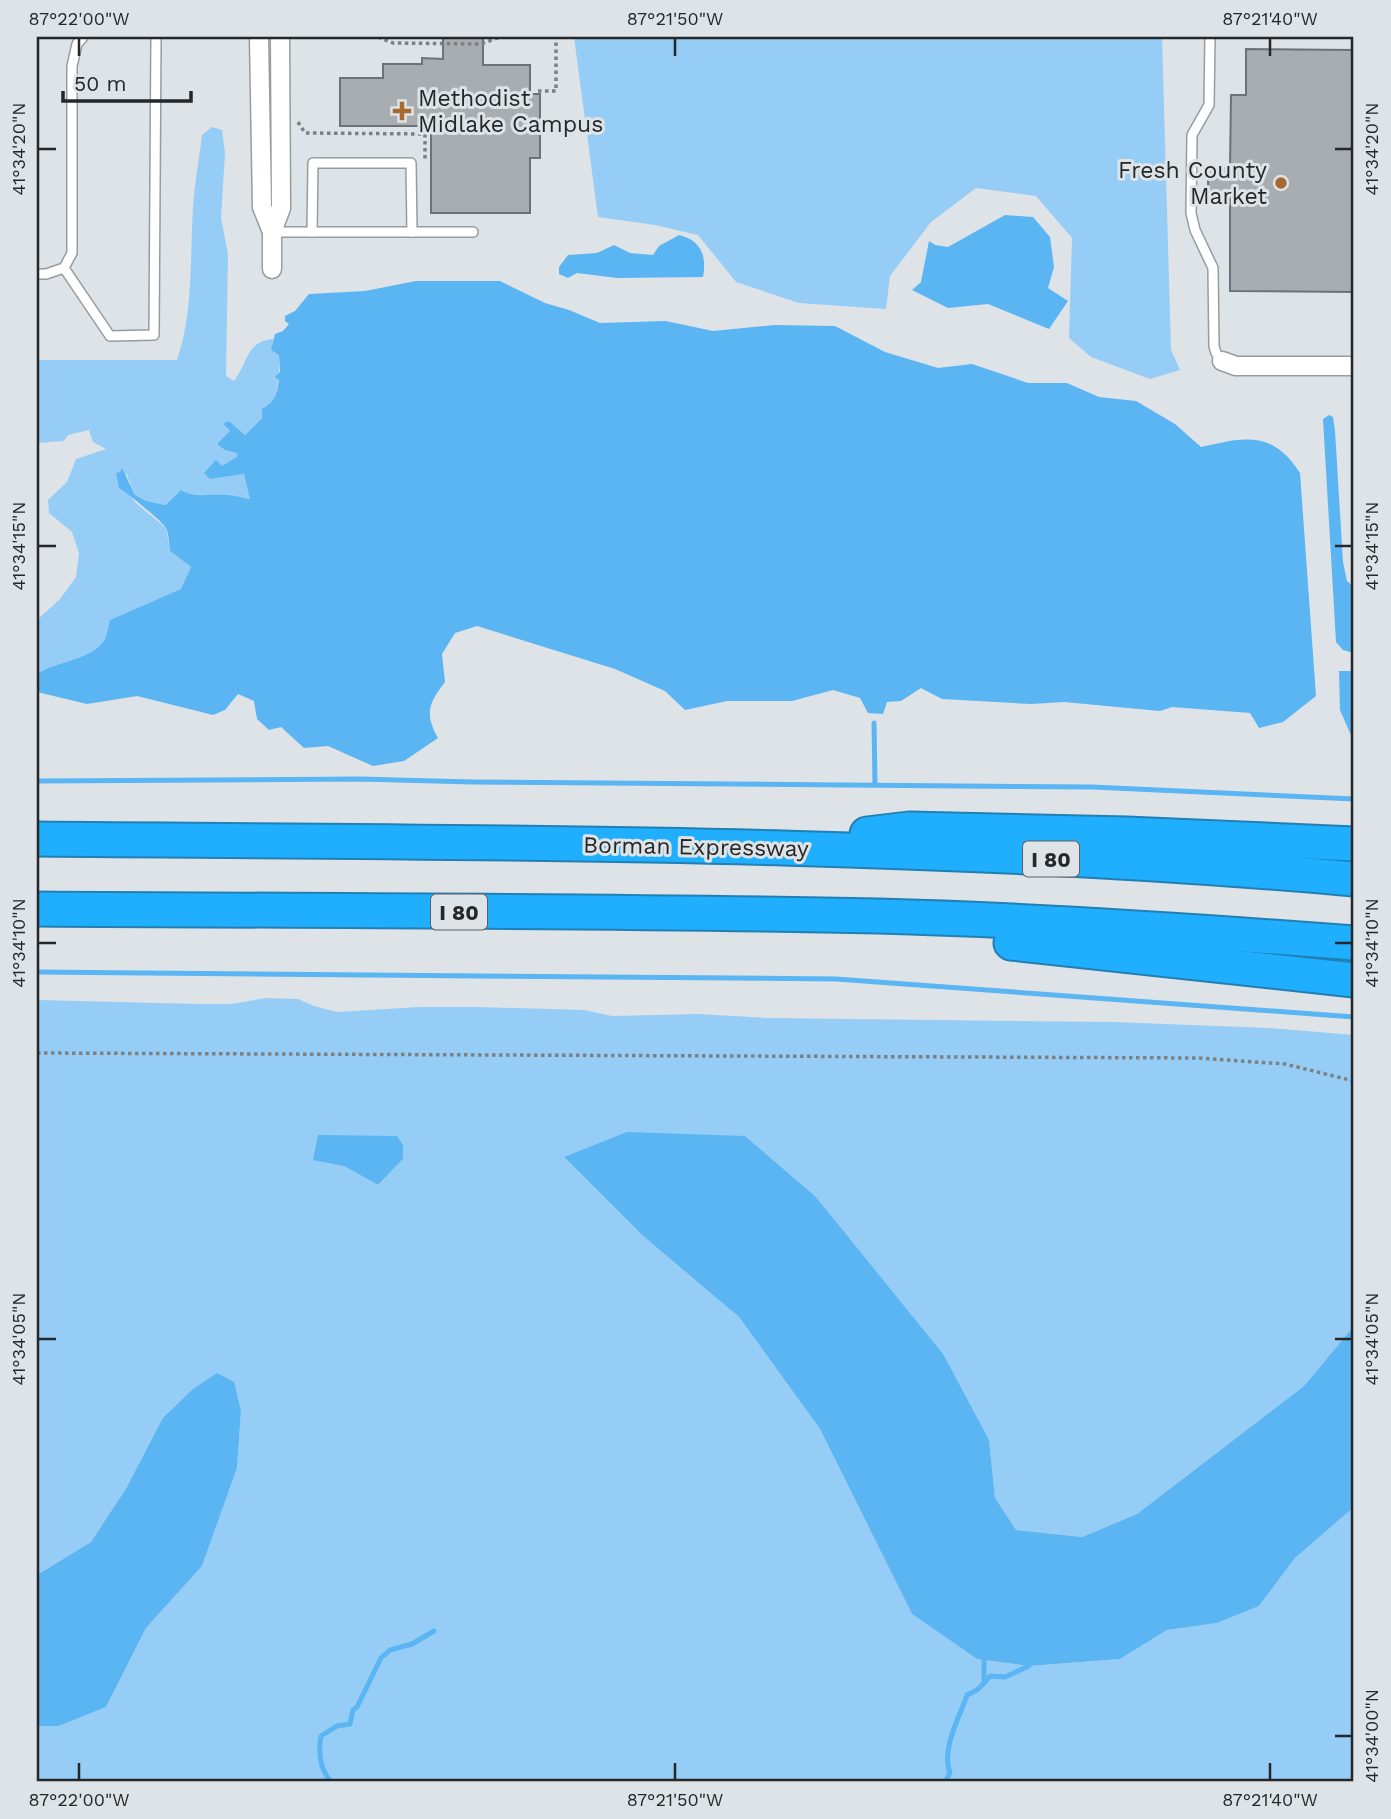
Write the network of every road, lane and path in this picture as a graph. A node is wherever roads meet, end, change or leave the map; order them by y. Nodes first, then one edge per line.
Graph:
1 (83, 37) edge
2 (156, 37) edge
3 (259, 37) edge
4 (280, 37) edge
5 (378, 37) edge
6 (500, 37) edge
7 (556, 37) edge
8 (1210, 37) edge
9 (538, 91) dead end
10 (295, 118) dead end
11 (425, 170) dead end
12 (272, 232) junction
13 (312, 232) junction
14 (412, 232) junction
15 (473, 232) dead end
16 (64, 268) junction
17 (272, 269) dead end
18 (37, 274) edge
19 (1222, 361) joint
20 (1354, 366) edge
21 (37, 839) edge
22 (1354, 844) edge
23 (747, 847) junction
24 (1354, 879) edge
25 (37, 909) edge
26 (882, 916) junction
27 (1354, 943) edge
28 (1354, 981) edge
29 (37, 1053) edge
30 (1354, 1081) edge

1 - 16 lane
2 - 16 lane
3 - 12 street
4 - 12 street
5 - 6 path
7 - 9 path
8 - 19 lane
10 - 11 path
12 - 13 lane
12 - 17 street
13 - 14 lane
13 - 14 lane
14 - 15 lane
16 - 18 lane
19 - 20 street
21 - 23 highway, Borman Expressway / I 80
22 - 23 highway
23 - 24 highway, Borman Expressway / I 80
25 - 26 highway, I 80
26 - 27 highway, I 80
26 - 28 highway
29 - 30 path

